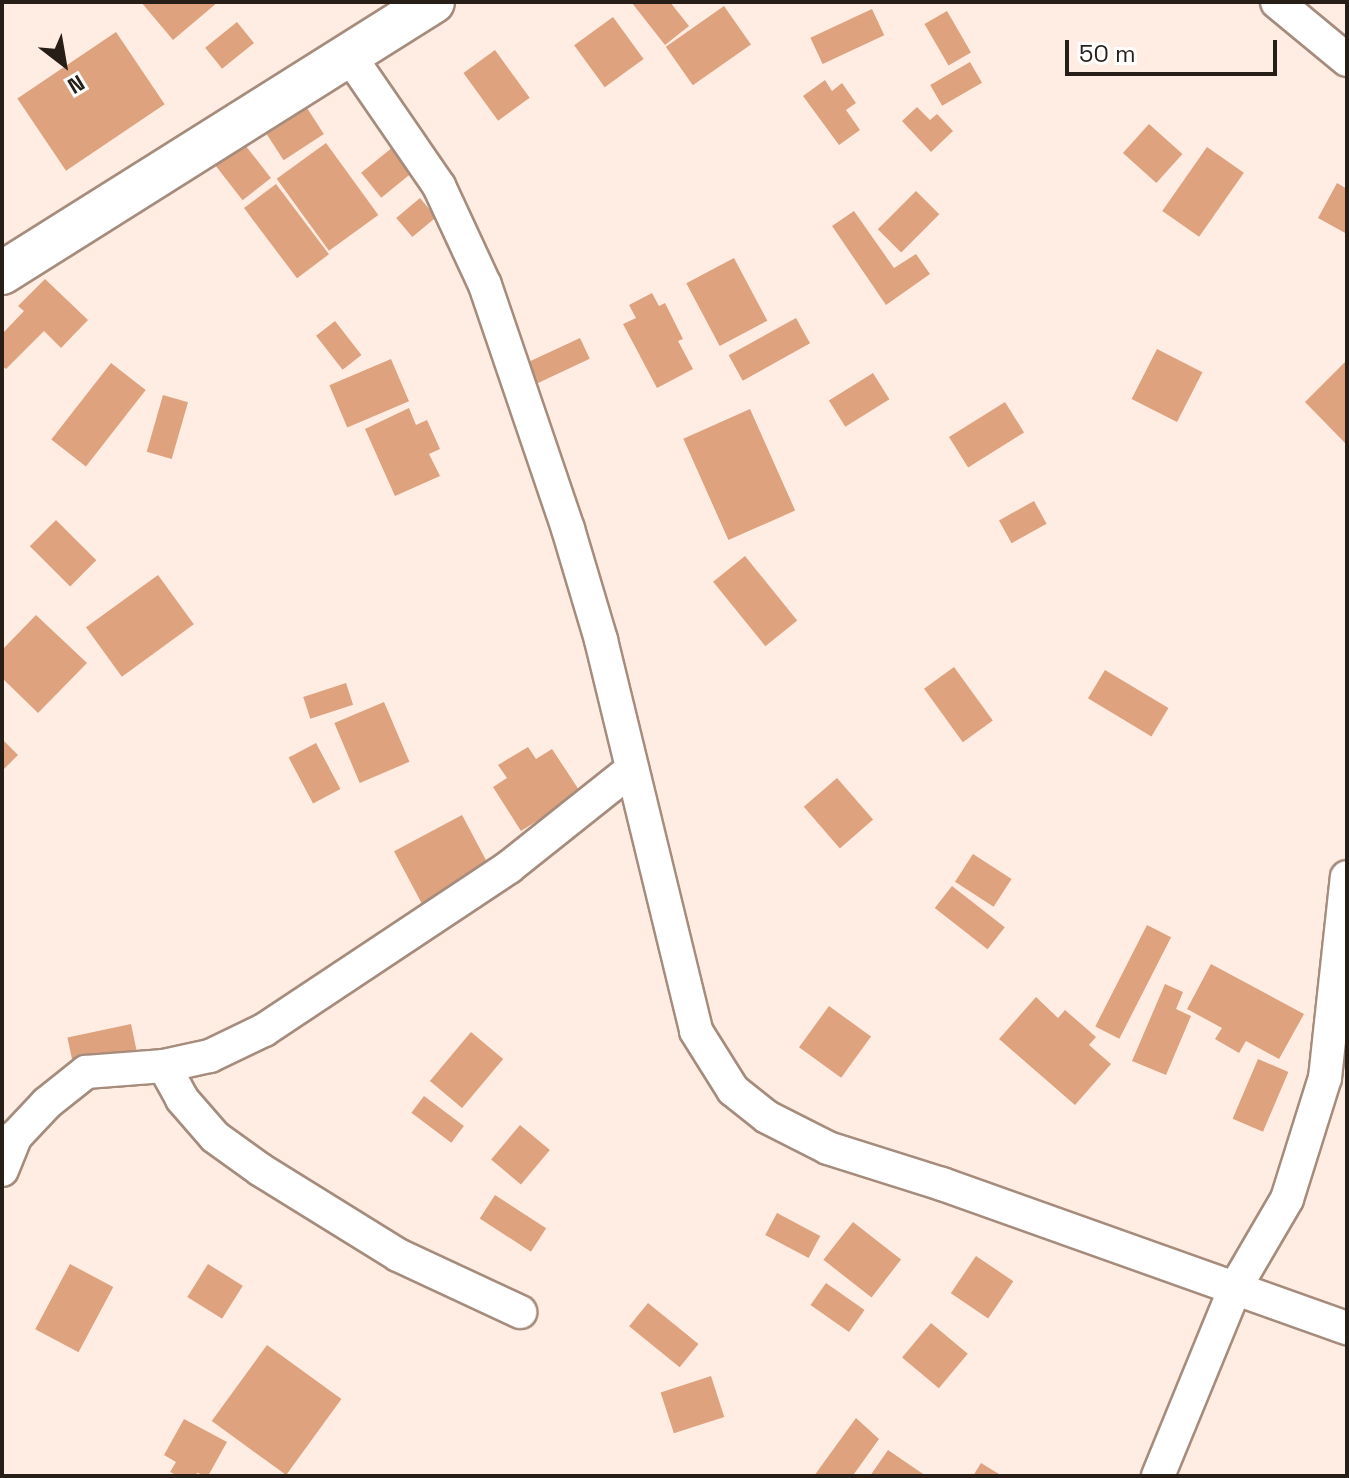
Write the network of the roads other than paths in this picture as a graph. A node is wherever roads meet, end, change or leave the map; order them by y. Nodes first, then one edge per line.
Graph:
1 (433, 2) edge
2 (1277, 2) edge
3 (349, 55) junction
4 (1347, 60) edge
5 (5, 263) edge
6 (632, 769) junction
7 (1347, 877) edge
8 (164, 1066) junction
9 (2, 1170) edge
10 (1235, 1288) junction
11 (520, 1312) dead end
12 (1347, 1328) edge
13 (1158, 1476) edge

1 - 3 main road
2 - 4 street
3 - 5 main road
3 - 6 street
6 - 8 street
6 - 10 street
7 - 10 street
8 - 9 street
8 - 11 street
10 - 12 street
10 - 13 street

